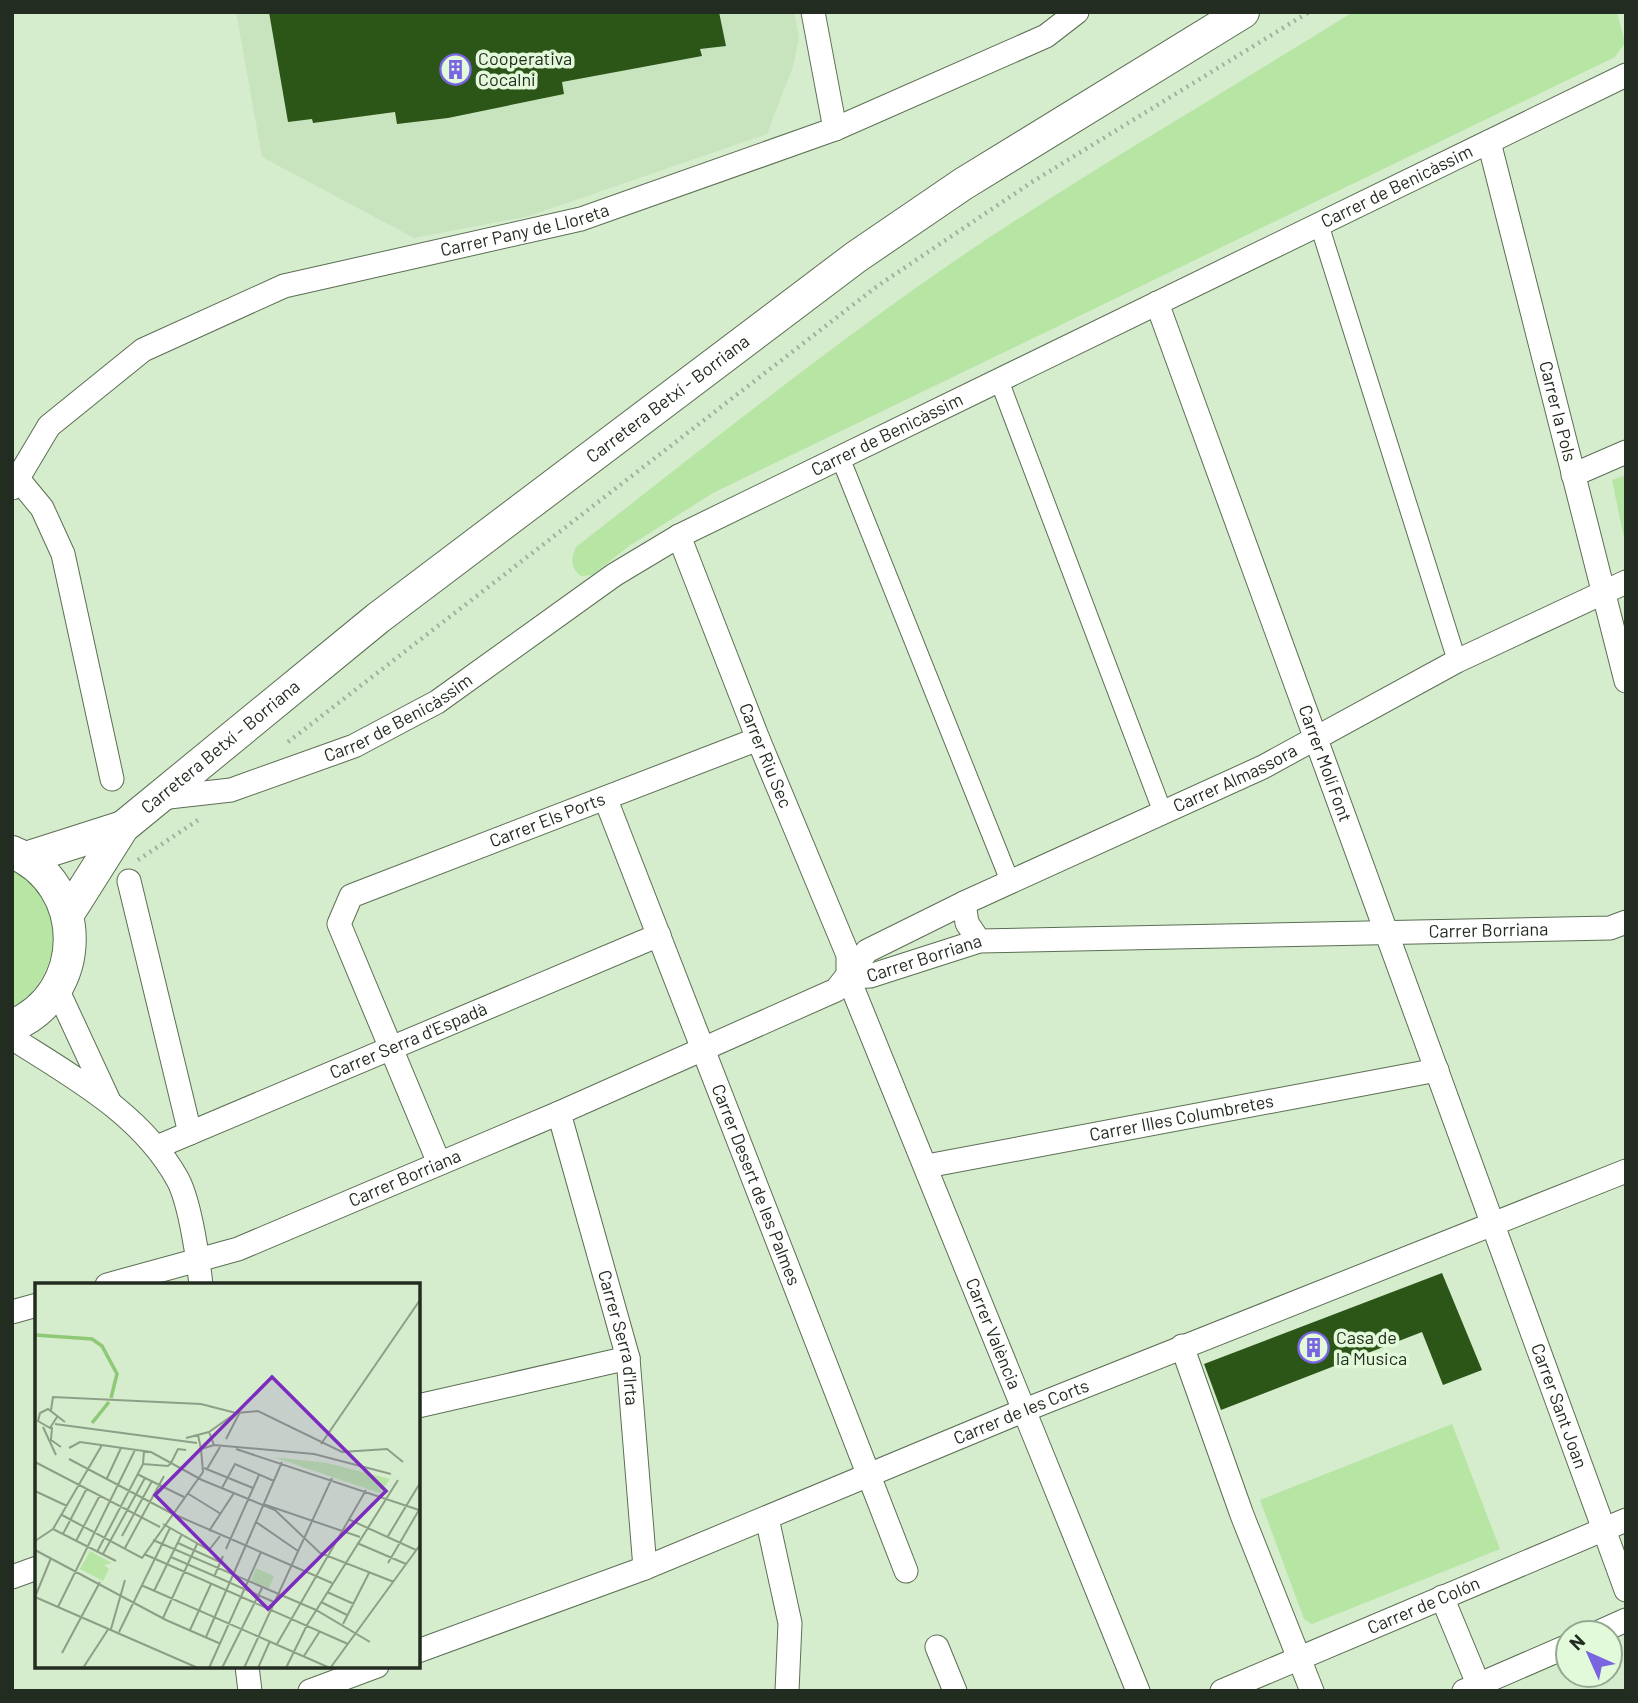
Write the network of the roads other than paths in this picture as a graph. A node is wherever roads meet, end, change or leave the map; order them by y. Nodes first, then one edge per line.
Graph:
1 (813, 12) edge
2 (1077, 12) edge
3 (1243, 12) edge
4 (1626, 75) edge
5 (835, 129) junction
6 (1489, 142) junction
7 (1319, 224) junction
8 (1157, 303) junction
9 (999, 380) junction
10 (1626, 452) edge
11 (840, 457) junction
12 (1573, 475) junction
13 (15, 484) edge
14 (679, 536) junction
15 (1626, 582) edge
16 (1604, 590) junction
17 (1457, 661) junction
18 (1626, 681) edge
19 (1317, 739) junction
20 (758, 740) junction
21 (112, 779) dead end
22 (160, 798) junction
23 (606, 800) junction
24 (1163, 813) junction
25 (123, 827) junction
26 (19, 855) edge
27 (132, 872) road end
28 (1011, 884) junction
29 (964, 903) junction
30 (68, 914) junction
31 (1626, 922) edge
32 (1388, 932) junction
33 (659, 936) junction
34 (979, 941) junction
35 (848, 977) junction
36 (57, 989) junction
37 (12, 1026) edge
38 (12, 1038) edge
39 (392, 1046) junction
40 (703, 1049) junction
41 (1437, 1070) junction
42 (109, 1101) junction
43 (559, 1113) junction
44 (190, 1133) junction
45 (157, 1147) junction
46 (439, 1163) junction
47 (927, 1167) junction
48 (1626, 1171) edge
49 (1492, 1223) junction
50 (198, 1259) junction
51 (114, 1283) edge
52 (201, 1283) edge
53 (35, 1306) edge
54 (12, 1312) edge
55 (1182, 1346) junction
56 (628, 1358) junction
57 (420, 1406) edge
58 (1025, 1409) junction
59 (868, 1478) junction
60 (767, 1518) junction
61 (1626, 1520) edge
62 (1602, 1529) junction
63 (645, 1568) junction
64 (35, 1569) edge
65 (906, 1571) dead end
66 (12, 1577) edge
67 (1626, 1590) edge
68 (1442, 1597) junction
69 (937, 1647) dead end
70 (420, 1650) edge
71 (1554, 1652) edge
72 (1297, 1657) junction
73 (247, 1668) edge
74 (372, 1668) edge
75 (1474, 1689) edge
76 (250, 1691) edge
77 (310, 1691) edge
78 (787, 1691) edge
79 (955, 1691) edge
80 (1138, 1691) edge
81 (1222, 1691) edge
82 (1312, 1691) edge

1 - 5 street
2 - 5 street, Carrer Pany de Lloreta
3 - 22 main road, Carretera Betxí - Borriana
4 - 6 street, Carrer de Benicàssim
5 - 13 street, Carrer Pany de Lloreta
6 - 7 street, Carrer de Benicàssim
6 - 12 street, Carrer la Pols
7 - 8 street, Carrer de Benicàssim
7 - 17 street
8 - 9 street, Carrer de Benicàssim
8 - 19 street, Carrer Molí Font
9 - 11 street, Carrer de Benicàssim
9 - 24 street
10 - 12 street
11 - 14 street, Carrer de Benicàssim
11 - 28 street
12 - 16 street, Carrer la Pols
13 - 21 street
14 - 20 street, Carrer Riu Sec
14 - 22 street, Carrer de Benicàssim
15 - 16 street, Carrer Almassora
16 - 17 street, Carrer Almassora
16 - 18 street, Carrer la Pols
17 - 19 street, Carrer Almassora
19 - 24 street, Carrer Almassora
19 - 32 street, Carrer Molí Font
20 - 23 street, Carrer Els Ports
20 - 35 street, Carrer Riu Sec
22 - 25 main road, Carretera Betxí - Borriana
23 - 33 street, Carrer Desert de les Palmes
23 - 39 street, Carrer Els Ports
24 - 28 street, Carrer Almassora
25 - 26 main road, Carretera Betxí - Borriana
25 - 30 main road, Carretera Betxí - Borriana
26 - 30 main road
27 - 44 street
28 - 29 street, Carrer Almassora
29 - 34 street
29 - 35 street, Carrer Almassora
30 - 36 main road
31 - 32 street, Carrer Borriana
32 - 34 street, Carrer Borriana
32 - 41 street, Carrer Molí Font
33 - 39 street, Carrer Serra d'Espadà
33 - 40 street, Carrer Desert de les Palmes
34 - 35 street, Carrer Borriana
35 - 40 street, Carrer Borriana
35 - 47 street, Carrer València
36 - 37 main road
36 - 42 street
38 - 42 street
39 - 44 street, Carrer Serra d'Espadà
39 - 46 street
40 - 43 street, Carrer Borriana
40 - 59 street, Carrer Desert de les Palmes
41 - 47 street, Carrer Illes Columbretes
41 - 49 street, Carrer Molí Font
42 - 45 street
43 - 46 street, Carrer Borriana
43 - 56 street, Carrer Serra d'Irta
44 - 45 street, Carrer Serra d'Espadà
45 - 50 street
46 - 50 street, Carrer Borriana
47 - 58 street, Carrer València
48 - 49 street, Carrer de les Corts
49 - 55 street, Carrer de les Corts
49 - 62 street, Carrer Sant Joan
50 - 51 street, Carrer Borriana
50 - 52 street
53 - 54 street
55 - 58 street, Carrer de les Corts
55 - 72 street
56 - 57 street
56 - 63 street, Carrer Serra d'Irta
58 - 59 street, Carrer de les Corts
58 - 80 street, Carrer València
59 - 60 street, Carrer de les Corts
59 - 65 street, Carrer Desert de les Palmes
60 - 63 street, Carrer de les Corts
60 - 78 street
61 - 62 street, Carrer de Colón
62 - 67 street, Carrer Sant Joan
62 - 68 street, Carrer de Colón
63 - 70 street, Carrer de les Corts
64 - 66 street
68 - 72 street, Carrer de Colón
68 - 75 street
69 - 79 street
71 - 75 street
72 - 81 street, Carrer de Colón
72 - 82 street
73 - 76 street
74 - 77 street

